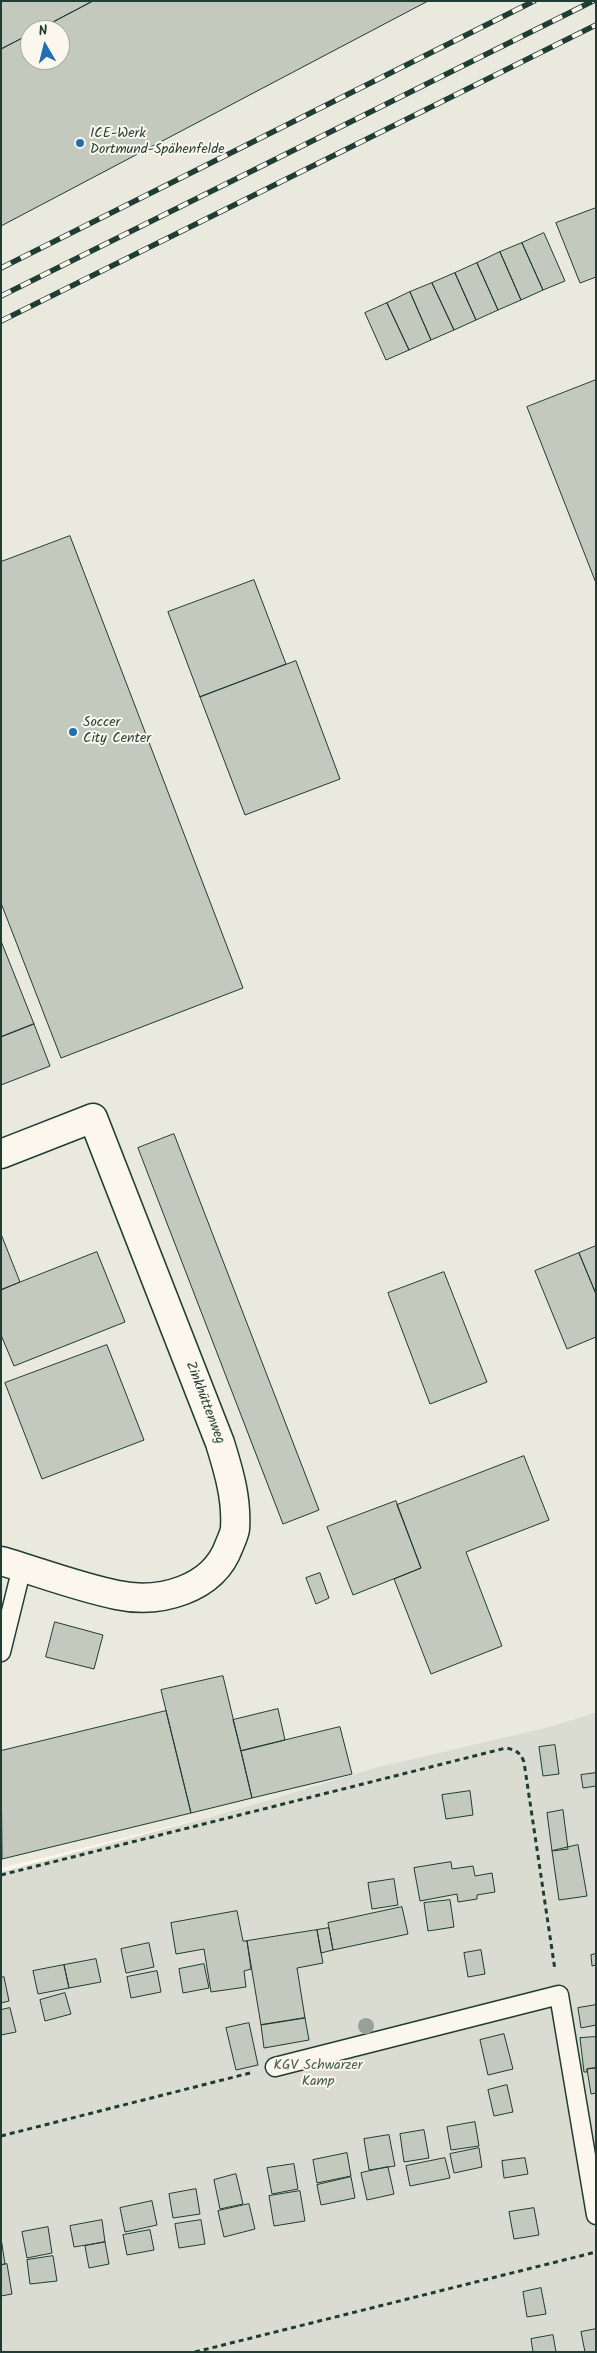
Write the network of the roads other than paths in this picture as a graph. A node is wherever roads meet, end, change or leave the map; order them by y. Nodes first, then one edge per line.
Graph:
1 (1, 1154) edge
2 (12, 1564) edge
3 (1, 1652) edge
4 (276, 2067) road end
5 (596, 2215) edge

1 - 2 street, Zinkhüttenweg
2 - 3 lane
4 - 5 lane

